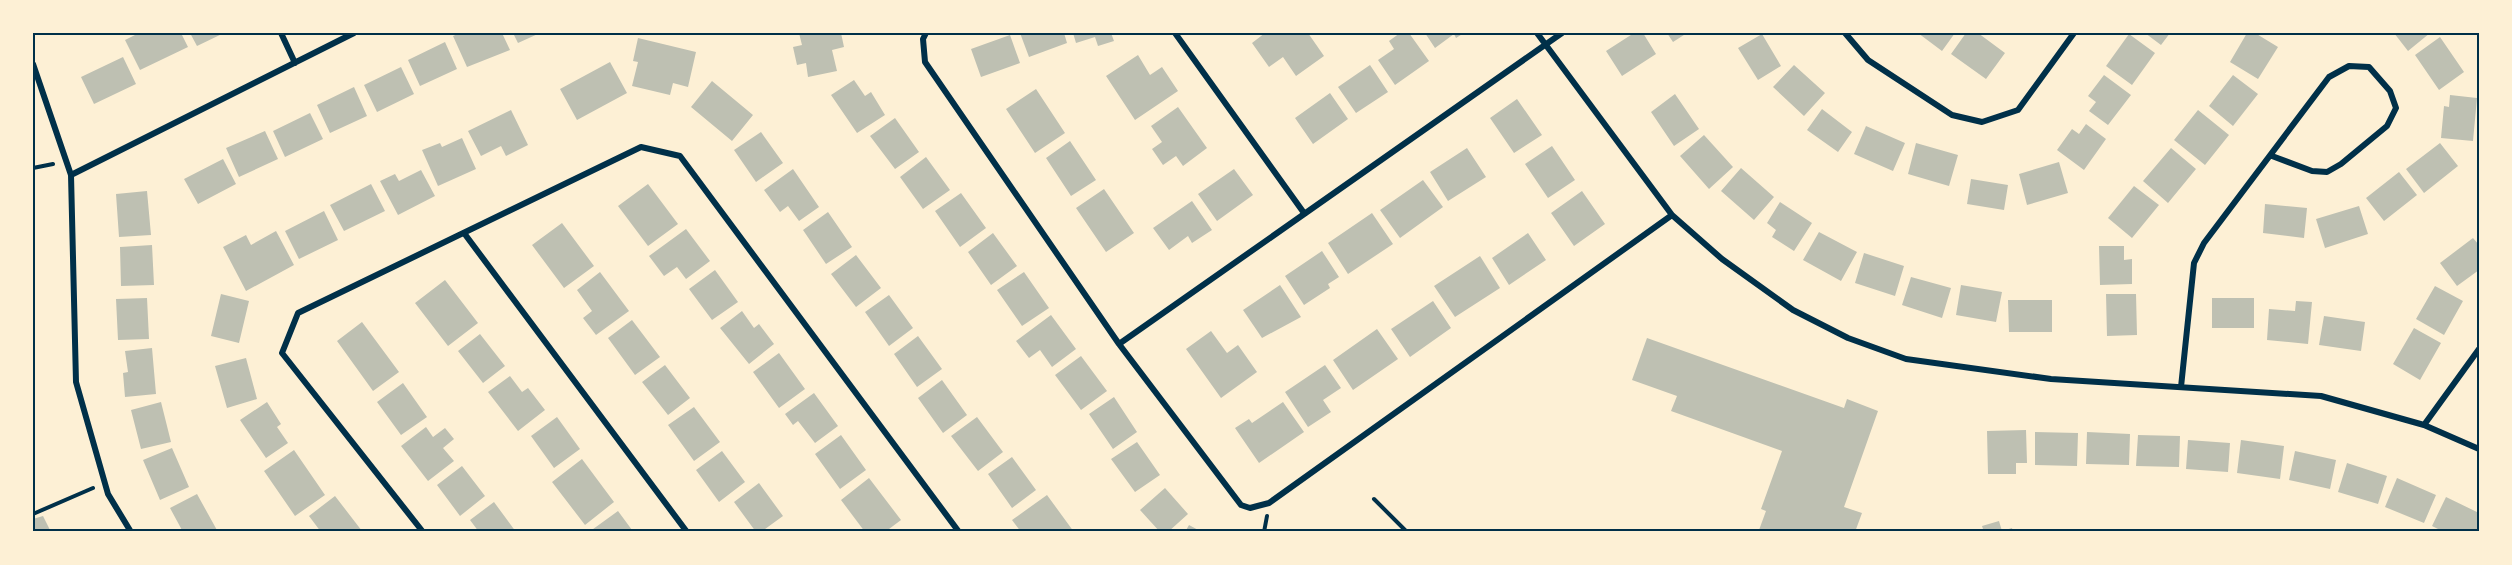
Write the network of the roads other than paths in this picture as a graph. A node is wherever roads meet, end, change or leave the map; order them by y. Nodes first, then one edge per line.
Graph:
1 (281, 33) edge
2 (354, 33) edge
3 (926, 33) edge
4 (1175, 33) edge
5 (1537, 33) edge
6 (1562, 33) edge
7 (1845, 33) edge
8 (2074, 33) edge
9 (1546, 44) junction
10 (295, 63) junction
11 (33, 64) edge
12 (2271, 156) junction
13 (70, 175) junction
14 (1304, 213) junction
15 (1672, 214) junction
16 (464, 233) junction
17 (1119, 344) junction
18 (2479, 349) edge
19 (2181, 387) junction
20 (2424, 426) junction
21 (2479, 449) edge
22 (131, 532) edge
23 (423, 532) edge
24 (687, 532) edge
25 (959, 532) edge

1 - 10 street
2 - 10 street
3 - 17 street
4 - 14 street
5 - 9 street
6 - 9 street
7 - 8 street
9 - 14 street
9 - 15 street
10 - 13 street
11 - 13 street
12 - 12 street
12 - 19 street
13 - 22 street
14 - 17 street
15 - 17 street
15 - 19 street
16 - 23 street
16 - 24 street
16 - 25 street
18 - 20 street
19 - 20 street
20 - 21 street

